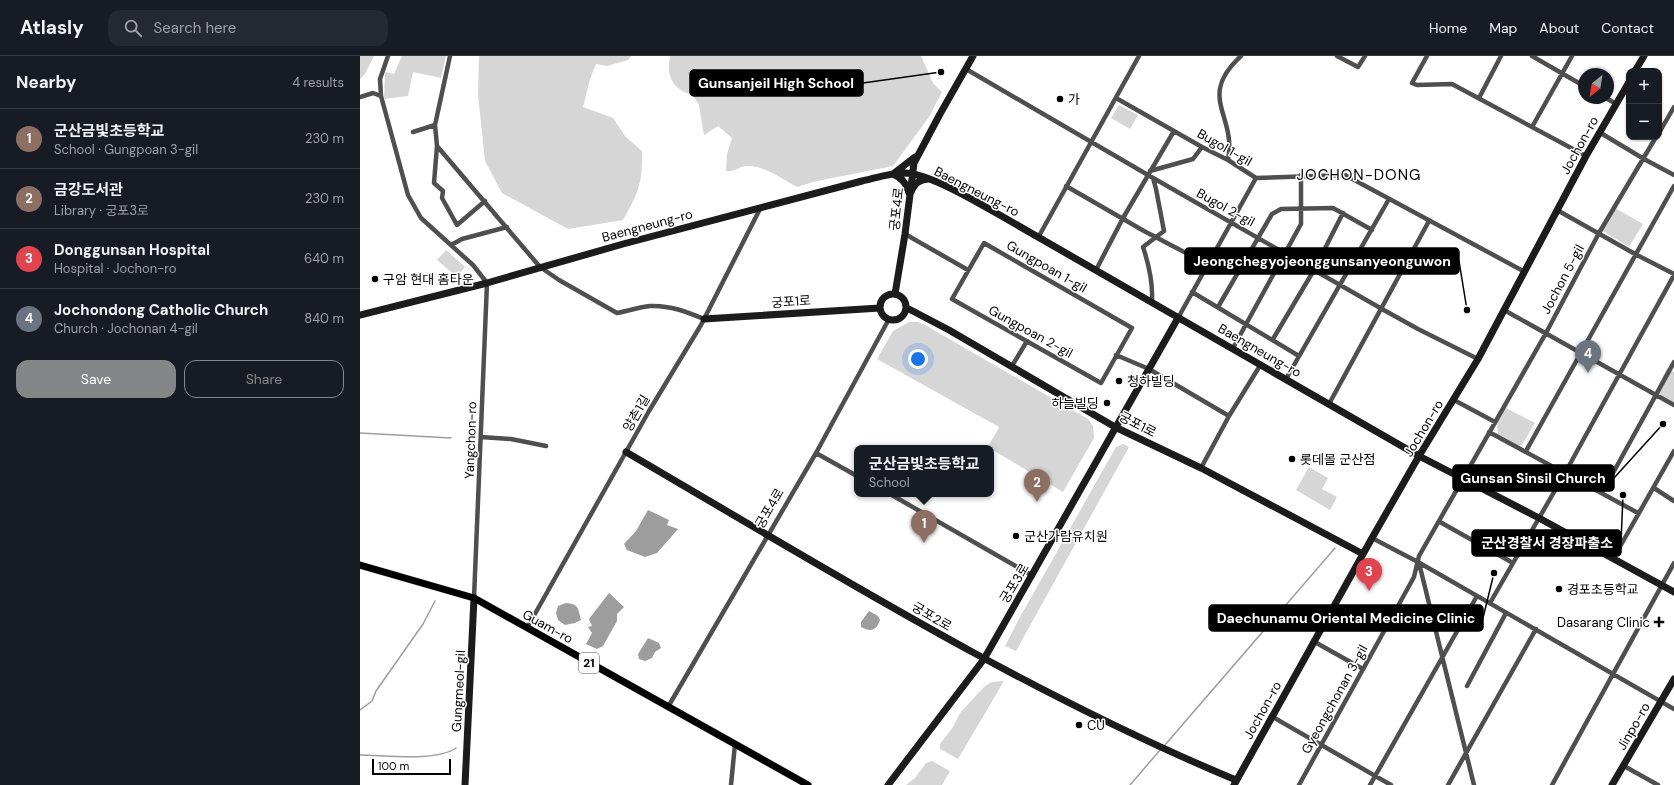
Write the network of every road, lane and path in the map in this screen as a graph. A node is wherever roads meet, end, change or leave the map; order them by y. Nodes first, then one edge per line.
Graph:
1 (388, 56) edge
2 (450, 56) edge
3 (973, 56) edge
4 (1139, 56) edge
5 (1241, 56) edge
6 (1337, 56) edge
7 (1365, 56) edge
8 (1427, 56) edge
9 (1500, 56) edge
10 (1532, 56) edge
11 (1572, 56) edge
12 (1644, 56) edge
13 (1637, 68) edge
14 (966, 69) junction
15 (1562, 74) junction
16 (1578, 83) edge
17 (1626, 87) edge
18 (381, 96) junction
19 (360, 97) edge
20 (1116, 98) junction
21 (1479, 98) junction
22 (1616, 104) joint
23 (1674, 107) edge
24 (435, 125) junction
25 (1532, 127) junction
26 (1662, 128) edge
27 (1174, 131) junction
28 (413, 132) dead end
29 (1599, 132) junction
30 (1654, 140) edge
31 (1091, 142) junction
32 (437, 146) junction
33 (1202, 147) junction
34 (918, 156) junction
35 (1586, 156) junction
36 (1644, 159) junction
37 (1228, 160) junction
38 (1149, 173) junction
39 (893, 174) junction
40 (912, 174) junction
41 (1301, 175) junction
42 (1674, 175) edge
43 (1153, 178) junction
44 (1256, 178) junction
45 (928, 179) junction
46 (1066, 186) junction
47 (1674, 186) edge
48 (950, 188) junction
49 (909, 196) junction
50 (1389, 199) junction
51 (485, 201) junction
52 (761, 207) junction
53 (1301, 208) junction
54 (1557, 210) junction
55 (1343, 213) junction
56 (1123, 218) junction
57 (1430, 221) junction
58 (1231, 222) junction
59 (507, 227) junction
60 (1372, 230) junction
61 (1599, 233) junction
62 (905, 234) junction
63 (1039, 236) junction
64 (1156, 237) junction
65 (1258, 238) junction
66 (451, 244) junction
67 (1285, 253) junction
68 (1635, 254) junction
69 (1207, 264) junction
70 (540, 267) junction
71 (968, 270) junction
72 (1096, 270) junction
73 (1314, 270) junction
74 (1525, 272) junction
75 (1674, 275) edge
76 (487, 283) junction
77 (1340, 285) junction
78 (1192, 292) junction
79 (895, 294) junction
80 (1152, 301) junction
81 (1218, 307) junction
82 (880, 308) junction
83 (907, 308) junction
84 (1382, 309) junction
85 (1504, 310) junction
86 (360, 315) edge
87 (1178, 318) junction
88 (704, 319) junction
89 (889, 319) junction
90 (1246, 324) junction
91 (1546, 333) junction
92 (1273, 339) junction
93 (1027, 341) junction
94 (1233, 348) junction
95 (1581, 353) junction
96 (1116, 355) junction
97 (1299, 356) junction
98 (1478, 359) junction
99 (1674, 362) edge
100 (1261, 364) junction
101 (1012, 366) junction
102 (1149, 369) junction
103 (1620, 374) junction
104 (1286, 379) junction
105 (1656, 394) junction
106 (1454, 400) junction
107 (1329, 404) junction
108 (1674, 405) edge
109 (1229, 416) junction
110 (1495, 422) junction
111 (1115, 427) junction
112 (1489, 432) junction
113 (481, 437) junction
114 (546, 446) dead end
115 (1674, 451) edge
116 (626, 452) junction
117 (816, 452) junction
118 (1526, 452) junction
119 (1419, 456) junction
120 (1201, 468) junction
121 (1565, 473) junction
122 (854, 474) edge
123 (1464, 479) junction
124 (1654, 488) junction
125 (1602, 493) junction
126 (895, 497) edge
127 (1674, 501) edge
128 (1638, 513) junction
129 (1540, 518) junction
130 (1440, 522) junction
131 (767, 535) junction
132 (1372, 538) junction
133 (1363, 554) junction
134 (1613, 559) junction
135 (1418, 562) junction
136 (1513, 563) junction
137 (1674, 564) edge
138 (360, 565) edge
139 (1033, 576) junction
140 (1662, 585) junction
141 (1674, 592) edge
142 (1477, 596) junction
143 (474, 598) junction
144 (1490, 603) junction
145 (1506, 613) junction
146 (527, 628) junction
147 (1536, 629) junction
148 (1313, 641) junction
149 (1441, 657) junction
150 (984, 659) junction
151 (1363, 669) junction
152 (1613, 674) junction
153 (1674, 679) edge
154 (1467, 686) dead end
155 (1661, 701) junction
156 (668, 707) junction
157 (1674, 709) edge
158 (1271, 716) junction
159 (735, 744) junction
160 (1321, 744) junction
161 (1465, 754) junction
162 (1624, 766) junction
163 (1375, 776) junction
164 (1235, 783) edge
165 (465, 785) edge
166 (731, 785) edge
167 (808, 785) edge
168 (888, 785) edge
169 (1299, 785) edge
170 (1370, 785) edge
171 (1390, 785) edge
172 (1448, 785) edge
173 (1474, 785) edge
174 (1552, 785) edge
175 (1612, 785) edge
176 (1658, 785) edge

1 - 18 street
2 - 24 street
3 - 14 street
4 - 20 street
5 - 37 street
6 - 7 street
8 - 21 street
9 - 21 street
10 - 15 street
11 - 15 street
12 - 13 street
14 - 31 street, Bugol 2-gil
14 - 34 street
15 - 16 street
15 - 25 street
17 - 22 street, Jochon-ro
18 - 19 street
18 - 66 street
20 - 27 street, Bugol 1-gil
20 - 31 street
21 - 25 street
22 - 29 street, Jochon-ro
23 - 26 street
24 - 28 street
24 - 32 street
25 - 35 street
27 - 33 street, Bugol 1-gil
27 - 38 street
29 - 35 street, Jochon-ro
29 - 36 street
30 - 36 street, Jochon 5-gil
31 - 38 street, Bugol 2-gil
31 - 46 street
32 - 51 street
32 - 51 street
33 - 37 street, Bugol 1-gil
33 - 38 street
34 - 39 street
34 - 40 street, 궁포4로
34 - 48 street
35 - 54 street, Jochon-ro
36 - 42 street
36 - 61 street, Jochon 5-gil
37 - 44 street, Bugol 1-gil
38 - 43 street, Bugol 2-gil
38 - 56 street
39 - 40 street, Baengneung-ro
39 - 49 street
39 - 52 street, Baengneung-ro
40 - 45 street, Baengneung-ro
40 - 49 street, 궁포4로
41 - 44 street, Bugol 1-gil
41 - 50 street, Bugol 1-gil
41 - 53 street
43 - 58 street, Bugol 2-gil
43 - 64 street
44 - 58 street
45 - 48 street, Baengneung-ro
45 - 49 street
46 - 56 street
46 - 63 street
47 - 68 street
48 - 63 street, Baengneung-ro
49 - 62 street, 궁포4로
50 - 57 street, Bugol 1-gil
50 - 60 street
51 - 59 street
52 - 70 street, Baengneung-ro
52 - 88 street, 양촌1길
53 - 55 street
53 - 65 street
53 - 67 street
54 - 61 street
54 - 74 street, Jochon-ro
55 - 60 street
55 - 73 street
56 - 64 street
56 - 72 street
57 - 74 street, Bugol 1-gil
57 - 84 street
58 - 65 street, Bugol 2-gil
58 - 69 street
59 - 66 street
59 - 70 street
60 - 77 street
61 - 68 street
61 - 91 street, Jochon 5-gil
62 - 71 street
62 - 79 street, 궁포4로
63 - 72 street, Baengneung-ro
64 - 69 street
64 - 80 street
65 - 67 street, Bugol 2-gil
65 - 81 street
66 - 76 street
67 - 73 street, Bugol 2-gil
67 - 90 street
68 - 75 street
68 - 95 street
69 - 78 street
70 - 76 street, Baengneung-ro
70 - 88 street
71 - 93 street, Gungpoan 2-gil
71 - 96 street, Gungpoan 1-gil
72 - 80 street, Baengneung-ro
73 - 77 street, Bugol 2-gil
73 - 92 street
74 - 85 street, Jochon-ro
75 - 103 street
76 - 86 street, Baengneung-ro
76 - 113 street, Yangchon-ro
77 - 84 street, Bugol 2-gil
77 - 97 street
78 - 81 street
78 - 87 street
79 - 82 street
79 - 83 street
80 - 87 street, Baengneung-ro
81 - 90 street
82 - 88 street, 궁포1로
82 - 89 street
83 - 89 street
83 - 101 street, 궁포1로
84 - 98 street, Bugol 2-gil
84 - 107 street
85 - 91 street
85 - 98 street, Jochon-ro
87 - 94 street, Baengneung-ro
87 - 102 street, 궁포3로
88 - 116 street, 양촌1길
89 - 117 street, 궁포4로
90 - 92 street
90 - 94 street
91 - 95 street
91 - 110 street, Jochon 5-gil
92 - 97 street
93 - 96 street, Gungpoan 2-gil
93 - 101 street
94 - 100 street, Baengneung-ro
95 - 103 street
95 - 118 street
96 - 102 street
97 - 104 street
98 - 106 street, Jochon-ro
99 - 105 street
100 - 104 street, Baengneung-ro
100 - 109 street
101 - 111 street, 궁포1로
102 - 109 street
102 - 111 street, 궁포3로
103 - 105 street
103 - 121 street
104 - 107 street, Baengneung-ro
105 - 108 street
105 - 125 street
106 - 110 street
106 - 119 street, Jochon-ro
107 - 119 street, Baengneung-ro
109 - 120 street
110 - 112 street, Jochon 5-gil
111 - 120 street, 궁포1로
111 - 139 street, 궁포3로
112 - 118 street
112 - 123 street, Jochon 5-gil
113 - 114 street
113 - 143 street, Yangchon-ro
115 - 124 street
116 - 131 street, 궁포2로
116 - 146 street, 양촌1길
117 - 122 street
117 - 131 street, 궁포4로
118 - 121 street
119 - 123 street, Baengneung-ro
119 - 132 street, Jochon-ro
120 - 133 street, 궁포1로
121 - 125 street
121 - 129 street
123 - 129 street, Baengneung-ro
123 - 130 street
124 - 127 street
124 - 128 street
125 - 128 street
126 - 139 street
128 - 134 street
129 - 134 street, Baengneung-ro
129 - 136 street
130 - 135 street, Gyeongchonan 3-gil
130 - 136 street
131 - 150 street, 궁포2로
131 - 156 street, 궁포4로
132 - 133 street, Jochon-ro
132 - 135 street
133 - 148 street, Jochon-ro
134 - 140 street, Baengneung-ro
135 - 142 street
135 - 149 street
135 - 151 street, Gyeongchonan 3-gil
136 - 144 street
137 - 140 street
138 - 143 main road, Guam-ro / 21
139 - 150 street, 궁포3로
140 - 141 street, Baengneung-ro
140 - 152 street
142 - 144 street
142 - 149 street
143 - 146 main road, Guam-ro / 21
143 - 165 street, Gungmeol-gil
144 - 145 street
145 - 147 street
145 - 154 street
146 - 156 main road, Guam-ro / 21
147 - 152 street
147 - 161 street
148 - 151 street
148 - 158 street, Jochon-ro
149 - 161 street
149 - 163 street
150 - 164 street, 궁포2로
150 - 168 street, 궁포3로
151 - 160 street, Gyeongchonan 3-gil
152 - 155 street
152 - 174 street
153 - 155 street, Jinpo-ro
155 - 157 street
155 - 162 street, Jinpo-ro
156 - 159 main road, Guam-ro / 21
158 - 160 street
158 - 164 street, Jochon-ro
159 - 166 street
159 - 167 main road, Guam-ro / 21
160 - 163 street
160 - 169 street, Gyeongchonan 3-gil
161 - 172 street
161 - 173 street
162 - 175 street, Jinpo-ro
162 - 176 street
163 - 170 street
163 - 171 street

